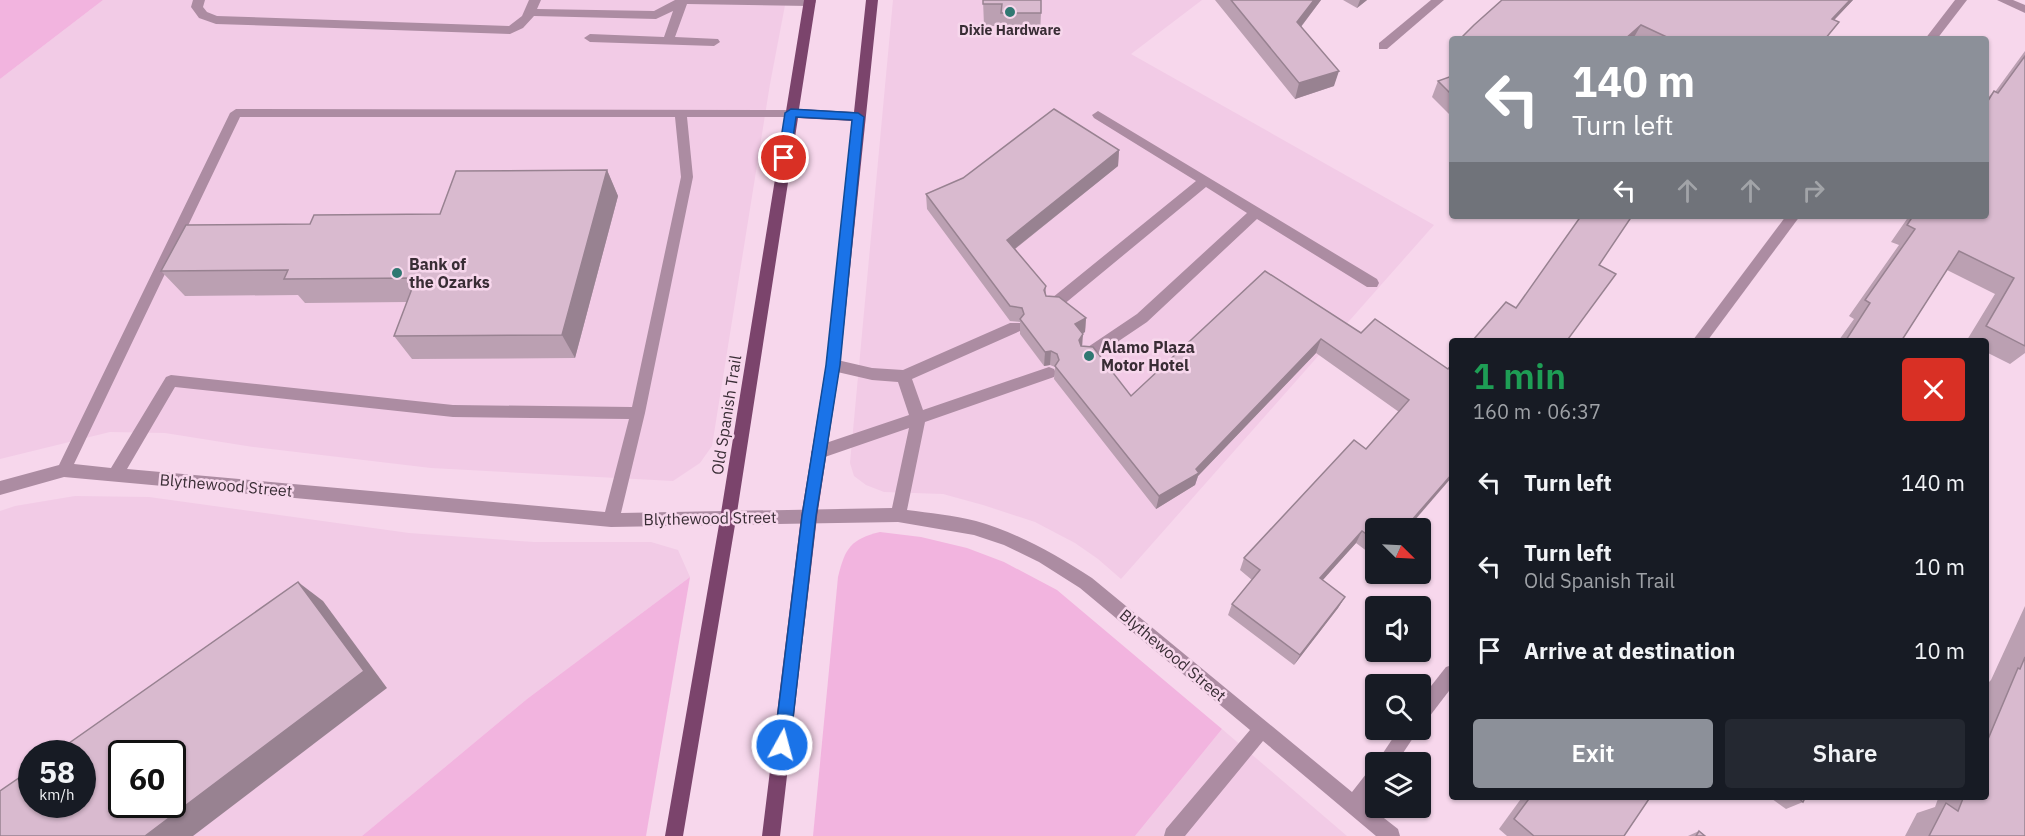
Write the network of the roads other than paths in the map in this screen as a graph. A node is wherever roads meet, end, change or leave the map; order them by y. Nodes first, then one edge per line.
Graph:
1 (200, 0) edge
2 (681, 0) edge
3 (742, 0) edge
4 (872, 0) edge
5 (1438, 0) edge
6 (1961, 0) edge
7 (2003, 0) edge
8 (810, 1) edge
9 (533, 6) edge
10 (2025, 9) edge
11 (1933, 36) edge
12 (590, 38) dead end
13 (668, 41) junction
14 (714, 42) dead end
15 (1383, 46) dead end
16 (791, 113) junction
17 (681, 114) junction
18 (1098, 115) dead end
19 (858, 117) junction
20 (1204, 182) junction
21 (1256, 212) junction
22 (1791, 219) edge
23 (1372, 283) dead end
24 (1052, 306) edge
25 (1015, 327) edge
26 (1702, 338) edge
27 (1087, 356) edge
28 (833, 365) junction
29 (1049, 373) dead end
30 (904, 376) junction
31 (638, 413) junction
32 (918, 420) junction
33 (819, 452) junction
34 (64, 470) junction
35 (115, 475) junction
36 (0, 488) edge
37 (898, 515) junction
38 (809, 516) junction
39 (728, 519) junction
40 (611, 520) junction
41 (1449, 677) edge
42 (1431, 701) edge
43 (1262, 729) junction
44 (1365, 790) edge
45 (1354, 805) junction
46 (1389, 835) edge
47 (674, 836) edge
48 (771, 836) edge
49 (1173, 836) edge

1 - 9 street
2 - 3 street
2 - 9 street
2 - 13 street
3 - 8 street
4 - 19 main road
5 - 15 street
6 - 11 street
7 - 10 street
8 - 16 main road, Old Spanish Trail
12 - 13 street
13 - 14 street
16 - 17 street
16 - 19 main road
16 - 39 main road, Old Spanish Trail
17 - 31 street
17 - 34 street
18 - 20 street
19 - 28 main road
20 - 21 street
20 - 24 street
21 - 23 street
21 - 27 street
22 - 26 street
25 - 30 street
28 - 30 street
28 - 33 main road
29 - 32 street
30 - 32 street
31 - 35 street
31 - 40 street
32 - 33 street
32 - 37 street
33 - 38 main road
34 - 35 street, Blythewood Street
34 - 36 street, Blythewood Street
35 - 40 street, Blythewood Street
37 - 38 street, Blythewood Street
37 - 43 street, Blythewood Street
38 - 39 street, Blythewood Street
38 - 48 main road
39 - 40 street, Blythewood Street
39 - 47 main road, Old Spanish Trail
41 - 42 street
43 - 45 street, Blythewood Street
43 - 49 street
44 - 45 street
45 - 46 street, Blythewood Street

